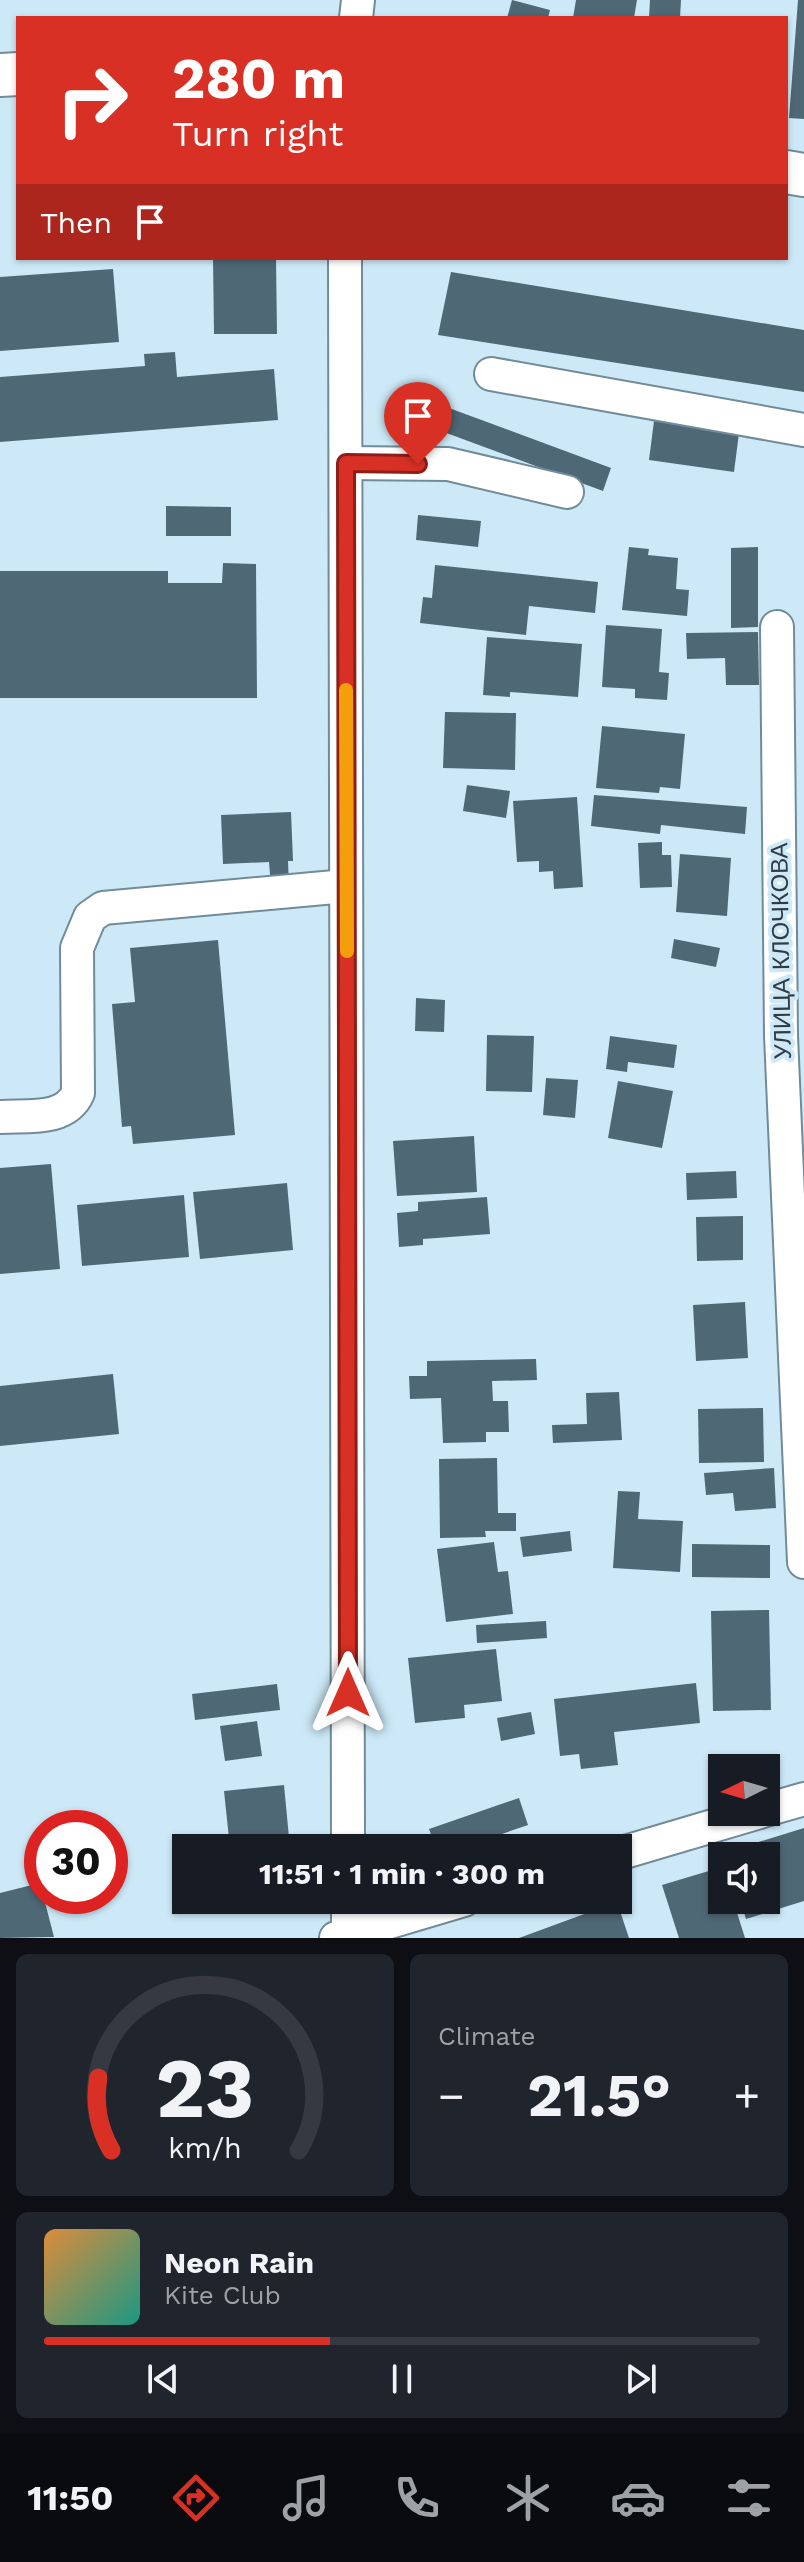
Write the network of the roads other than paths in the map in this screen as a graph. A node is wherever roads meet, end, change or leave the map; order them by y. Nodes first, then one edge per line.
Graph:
1 (345, 260) edge
2 (491, 374) dead end
3 (804, 430) edge
4 (346, 463) junction
5 (567, 492) dead end
6 (777, 627) dead end
7 (346, 886) junction
8 (0, 1117) edge
9 (804, 1562) edge
10 (804, 1799) edge
11 (780, 1806) edge
12 (713, 1826) edge
13 (348, 1834) edge
14 (632, 1850) edge
15 (346, 1914) edge
16 (417, 1914) edge
17 (342, 1936) edge

1 - 4 street
2 - 3 street
4 - 5 street
4 - 7 street
6 - 9 street, УЛИЦА КЛОЧКОВА
7 - 8 street
7 - 13 street
10 - 11 street
12 - 14 street
15 - 17 street
16 - 17 street

